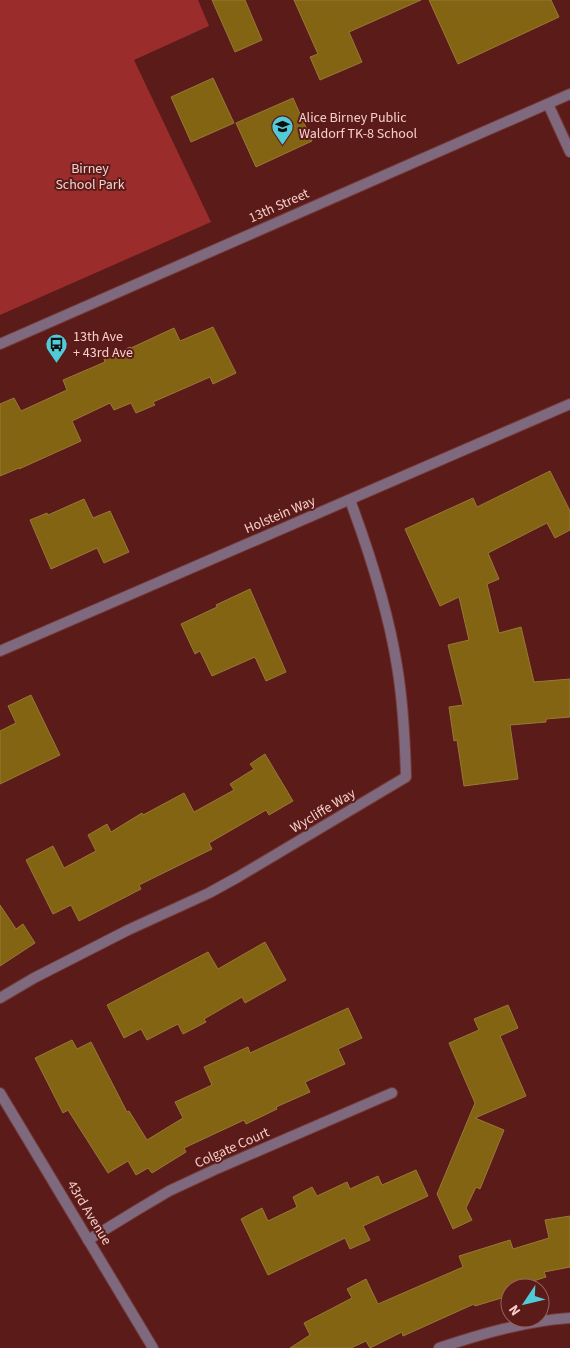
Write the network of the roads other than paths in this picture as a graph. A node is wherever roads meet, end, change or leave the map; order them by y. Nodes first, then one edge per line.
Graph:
1 (570, 94) edge
2 (548, 104) junction
3 (570, 152) edge
4 (0, 344) edge
5 (570, 404) edge
6 (350, 500) junction
7 (0, 651) edge
8 (0, 998) edge
9 (0, 1093) edge
10 (392, 1093) dead end
11 (88, 1240) junction
12 (570, 1318) edge
13 (153, 1348) edge
14 (439, 1348) edge

1 - 2 street, 13th Street
2 - 3 street
2 - 4 street, 13th Street
5 - 6 street, Holstein Way
6 - 7 street, Holstein Way
6 - 8 street, Wycliffe Way
9 - 11 street, 43rd Avenue
10 - 11 street, Colgate Court
11 - 13 street, 43rd Avenue
12 - 14 street

